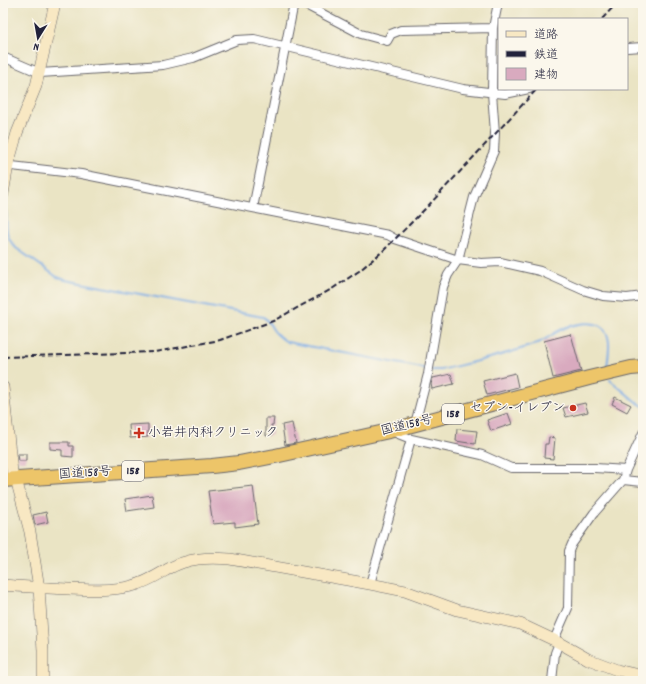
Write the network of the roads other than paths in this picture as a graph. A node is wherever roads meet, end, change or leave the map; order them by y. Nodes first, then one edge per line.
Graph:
1 (56, 3) edge
2 (294, 3) edge
3 (302, 3) edge
4 (498, 3) edge
5 (493, 28) junction
6 (286, 46) junction
7 (643, 47) edge
8 (628, 48) edge
9 (3, 57) edge
10 (40, 73) junction
11 (524, 90) edge
12 (492, 94) junction
13 (6, 165) edge
14 (3, 194) edge
15 (253, 208) junction
16 (458, 260) junction
17 (643, 296) edge
18 (643, 367) edge
19 (3, 387) edge
20 (415, 424) junction
21 (389, 431) junction
22 (643, 433) edge
23 (411, 439) junction
24 (626, 470) junction
25 (8, 476) edge
26 (623, 480) junction
27 (643, 482) edge
28 (370, 584) junction
29 (3, 585) edge
30 (39, 588) junction
31 (556, 642) junction
32 (643, 676) edge
33 (43, 681) edge
34 (552, 681) edge

1 - 10 street
2 - 6 street
3 - 5 street
4 - 5 street
5 - 12 street
6 - 10 street
6 - 12 street
6 - 15 street
7 - 8 street
9 - 10 street
10 - 13 street
11 - 12 street
12 - 16 street
13 - 14 street
13 - 15 street
15 - 16 street
16 - 17 street
16 - 20 street
18 - 20 highway, 国道158号 / 158
19 - 25 street
20 - 21 highway, 国道158号 / 158
21 - 23 street
21 - 25 highway, 国道158号 / 158
22 - 24 street
23 - 24 street
23 - 28 street
24 - 26 street
25 - 30 street
26 - 27 street
26 - 31 street
28 - 30 street
28 - 31 street
29 - 30 street
30 - 33 street
31 - 32 street
31 - 34 street

